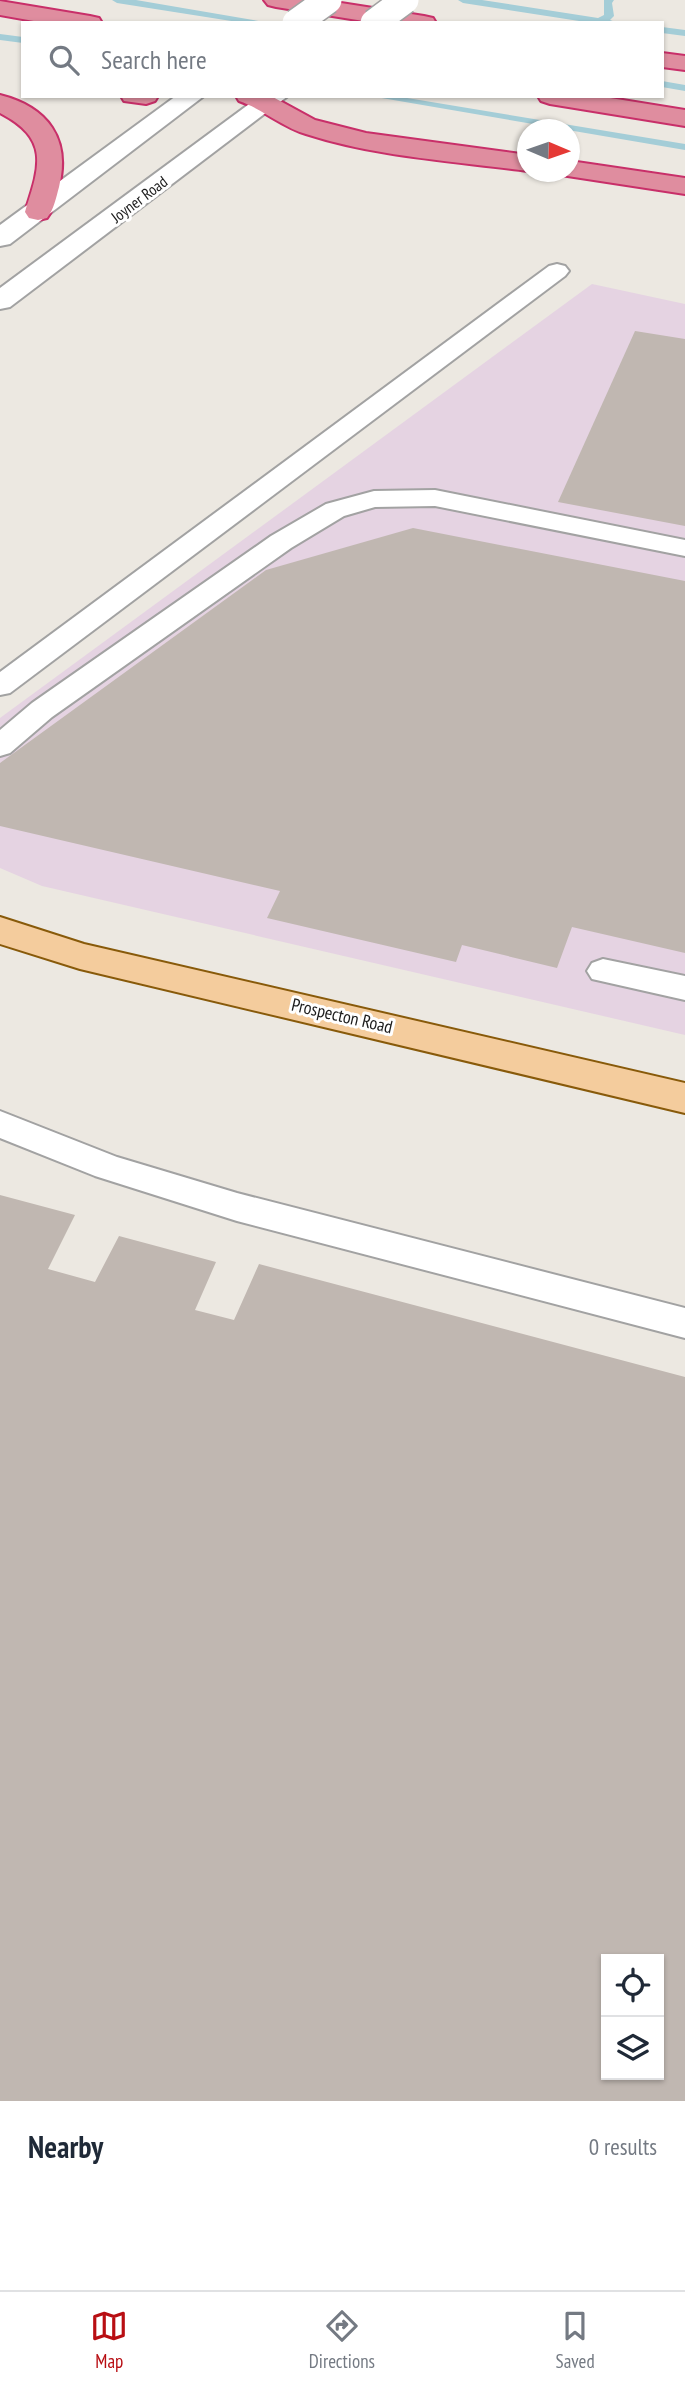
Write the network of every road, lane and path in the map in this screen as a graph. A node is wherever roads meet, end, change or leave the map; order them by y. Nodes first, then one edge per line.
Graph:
1 (276, 0) edge
2 (328, 0) edge
3 (405, 0) edge
4 (0, 8) edge
5 (78, 21) edge
6 (299, 21) edge
7 (377, 21) edge
8 (411, 21) edge
9 (664, 60) edge
10 (685, 63) edge
11 (0, 86) edge
12 (21, 88) edge
13 (189, 98) edge
14 (264, 98) edge
15 (562, 98) edge
16 (0, 103) edge
17 (685, 118) edge
18 (517, 162) edge
19 (580, 171) edge
20 (685, 186) edge
21 (38, 212) junction
22 (0, 239) edge
23 (557, 271) dead end
24 (0, 301) edge
25 (685, 548) edge
26 (0, 686) edge
27 (0, 746) edge
28 (0, 930) edge
29 (603, 971) dead end
30 (685, 988) edge
31 (685, 1098) edge
32 (0, 1124) edge
33 (685, 1323) edge

1 - 8 highway
2 - 6 street, bridge
3 - 7 street, bridge
4 - 5 highway
9 - 10 highway
11 - 12 highway
13 - 21 street
14 - 18 highway
14 - 24 street, Joyner Road
15 - 17 highway
16 - 21 highway
19 - 20 highway
21 - 22 street
23 - 26 lane
25 - 27 lane
28 - 31 main road, Prospecton Road
29 - 30 lane
32 - 33 lane

